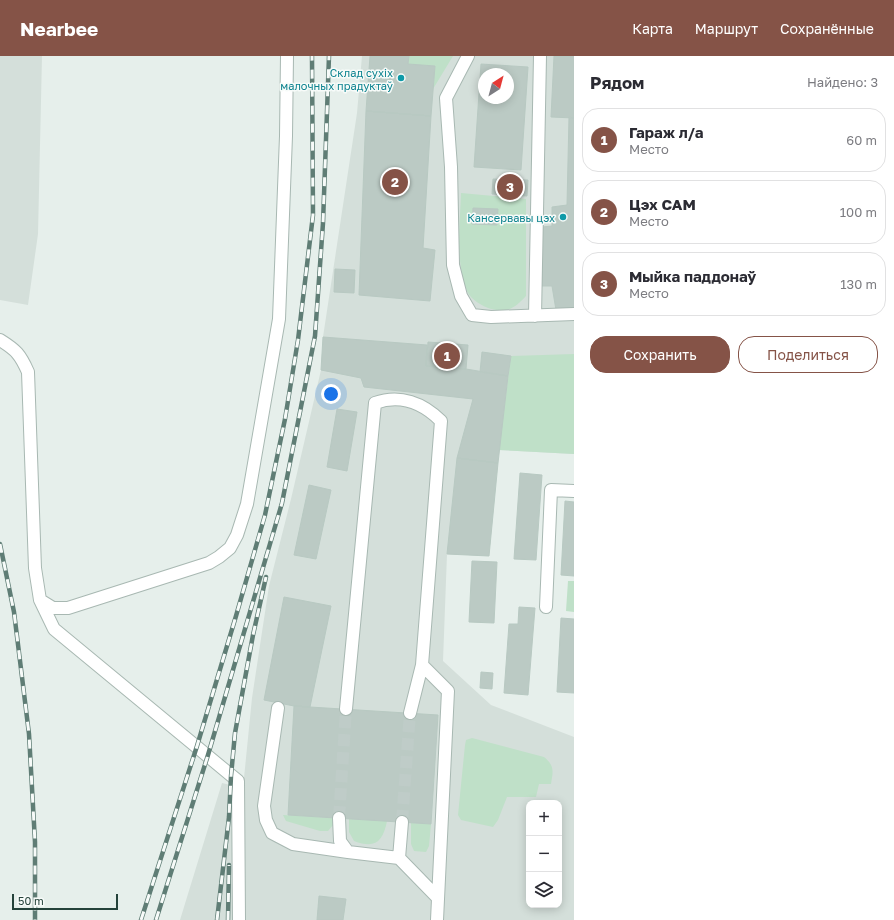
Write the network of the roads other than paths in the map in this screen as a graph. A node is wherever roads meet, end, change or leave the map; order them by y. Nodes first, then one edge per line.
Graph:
1 (287, 56) edge
2 (468, 56) edge
3 (540, 56) edge
4 (574, 314) edge
5 (535, 316) junction
6 (0, 340) edge
7 (574, 491) edge
8 (40, 600) junction
9 (546, 607) dead end
10 (422, 665) junction
11 (278, 708) dead end
12 (346, 710) tunnel mouth
13 (410, 713) tunnel mouth
14 (339, 818) tunnel mouth
15 (402, 822) tunnel mouth
16 (348, 852) junction
17 (399, 858) junction
18 (438, 898) junction
19 (239, 920) edge
20 (437, 920) edge

1 - 8 lane
2 - 5 lane
3 - 5 lane
4 - 5 lane
6 - 8 lane
7 - 9 lane
8 - 19 lane
10 - 12 lane
10 - 13 lane
10 - 18 lane
11 - 16 lane
14 - 16 lane
15 - 17 lane
16 - 17 lane
17 - 18 lane
18 - 20 lane

